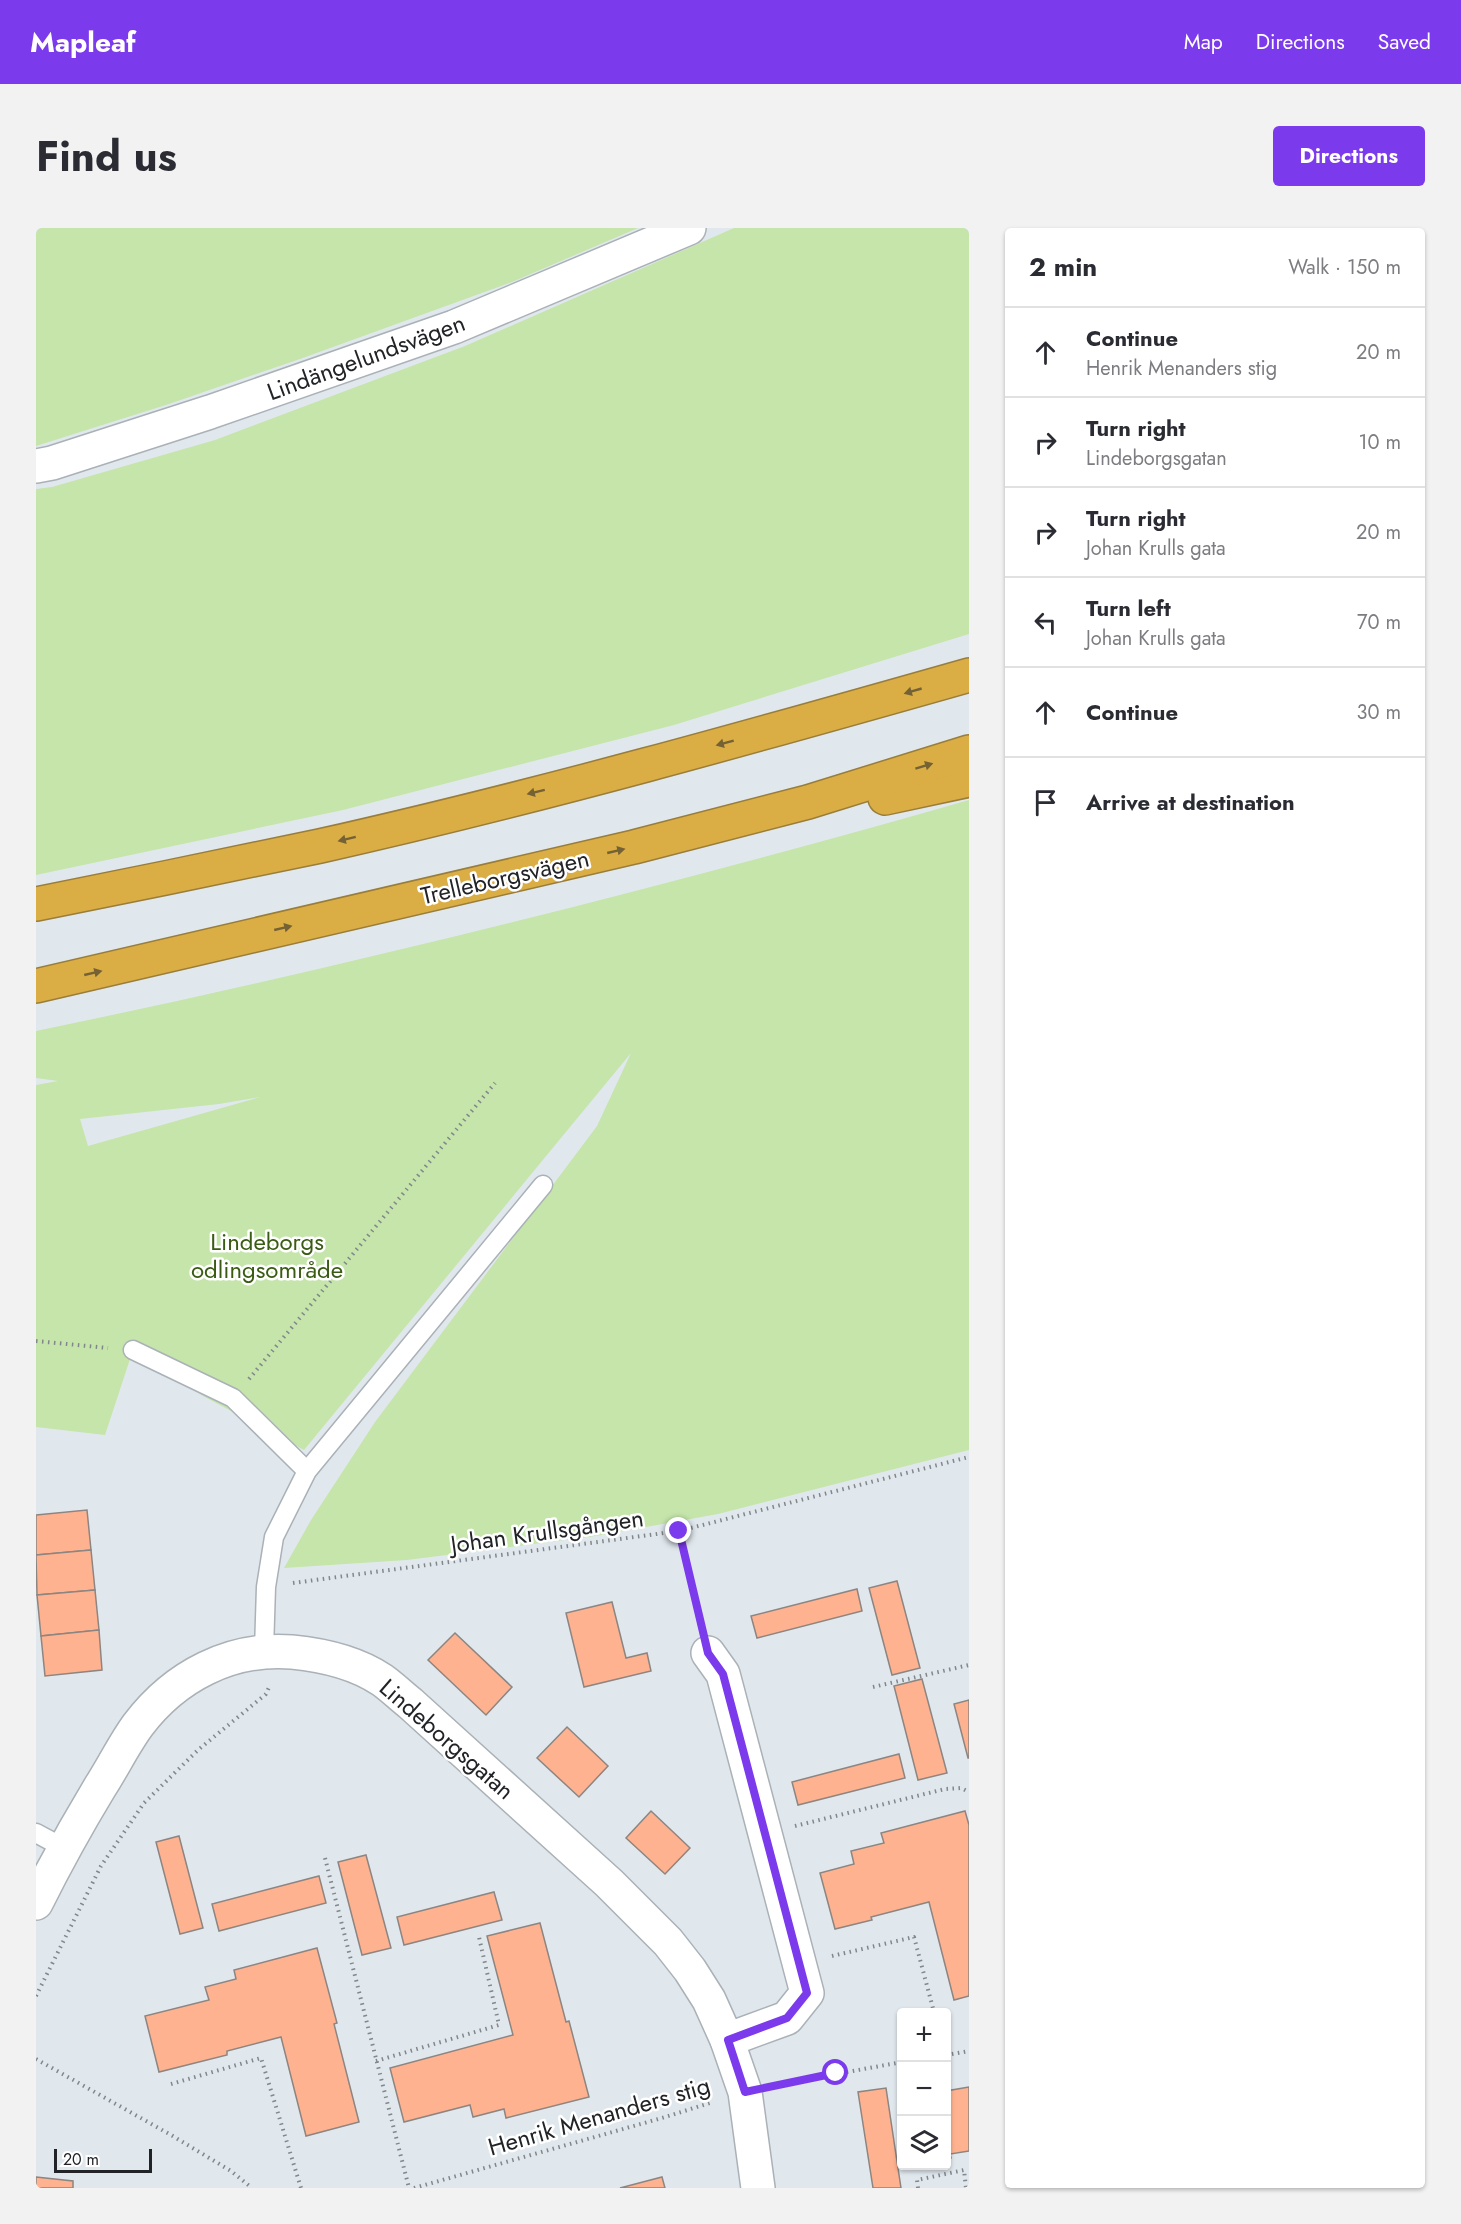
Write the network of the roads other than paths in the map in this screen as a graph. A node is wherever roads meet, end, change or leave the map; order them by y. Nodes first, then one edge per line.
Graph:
1 (688, 228) edge
2 (36, 466) edge
3 (969, 675) edge
4 (969, 752) edge
5 (969, 780) edge
6 (808, 802) junction
7 (36, 904) edge
8 (36, 986) edge
9 (543, 1185) dead end
10 (133, 1350) road end
11 (307, 1471) junction
12 (264, 1650) junction
13 (708, 1653) road end
14 (50, 1840) edge
15 (36, 1903) edge
16 (728, 2040) junction
17 (758, 2188) edge

1 - 2 street, Lindängelundsvägen
3 -> 7 highway
6 -> 4 highway, Trelleborgsvägen
5 - 6 highway
8 -> 6 highway, Trelleborgsvägen
9 - 11 lane
10 - 11 lane
11 - 12 lane
12 - 14 street, Lindeborgsgatan
12 - 16 street, Lindeborgsgatan
13 - 16 street
14 - 15 street, Lindeborgsgatan
16 - 17 street, Lindeborgsgatan

